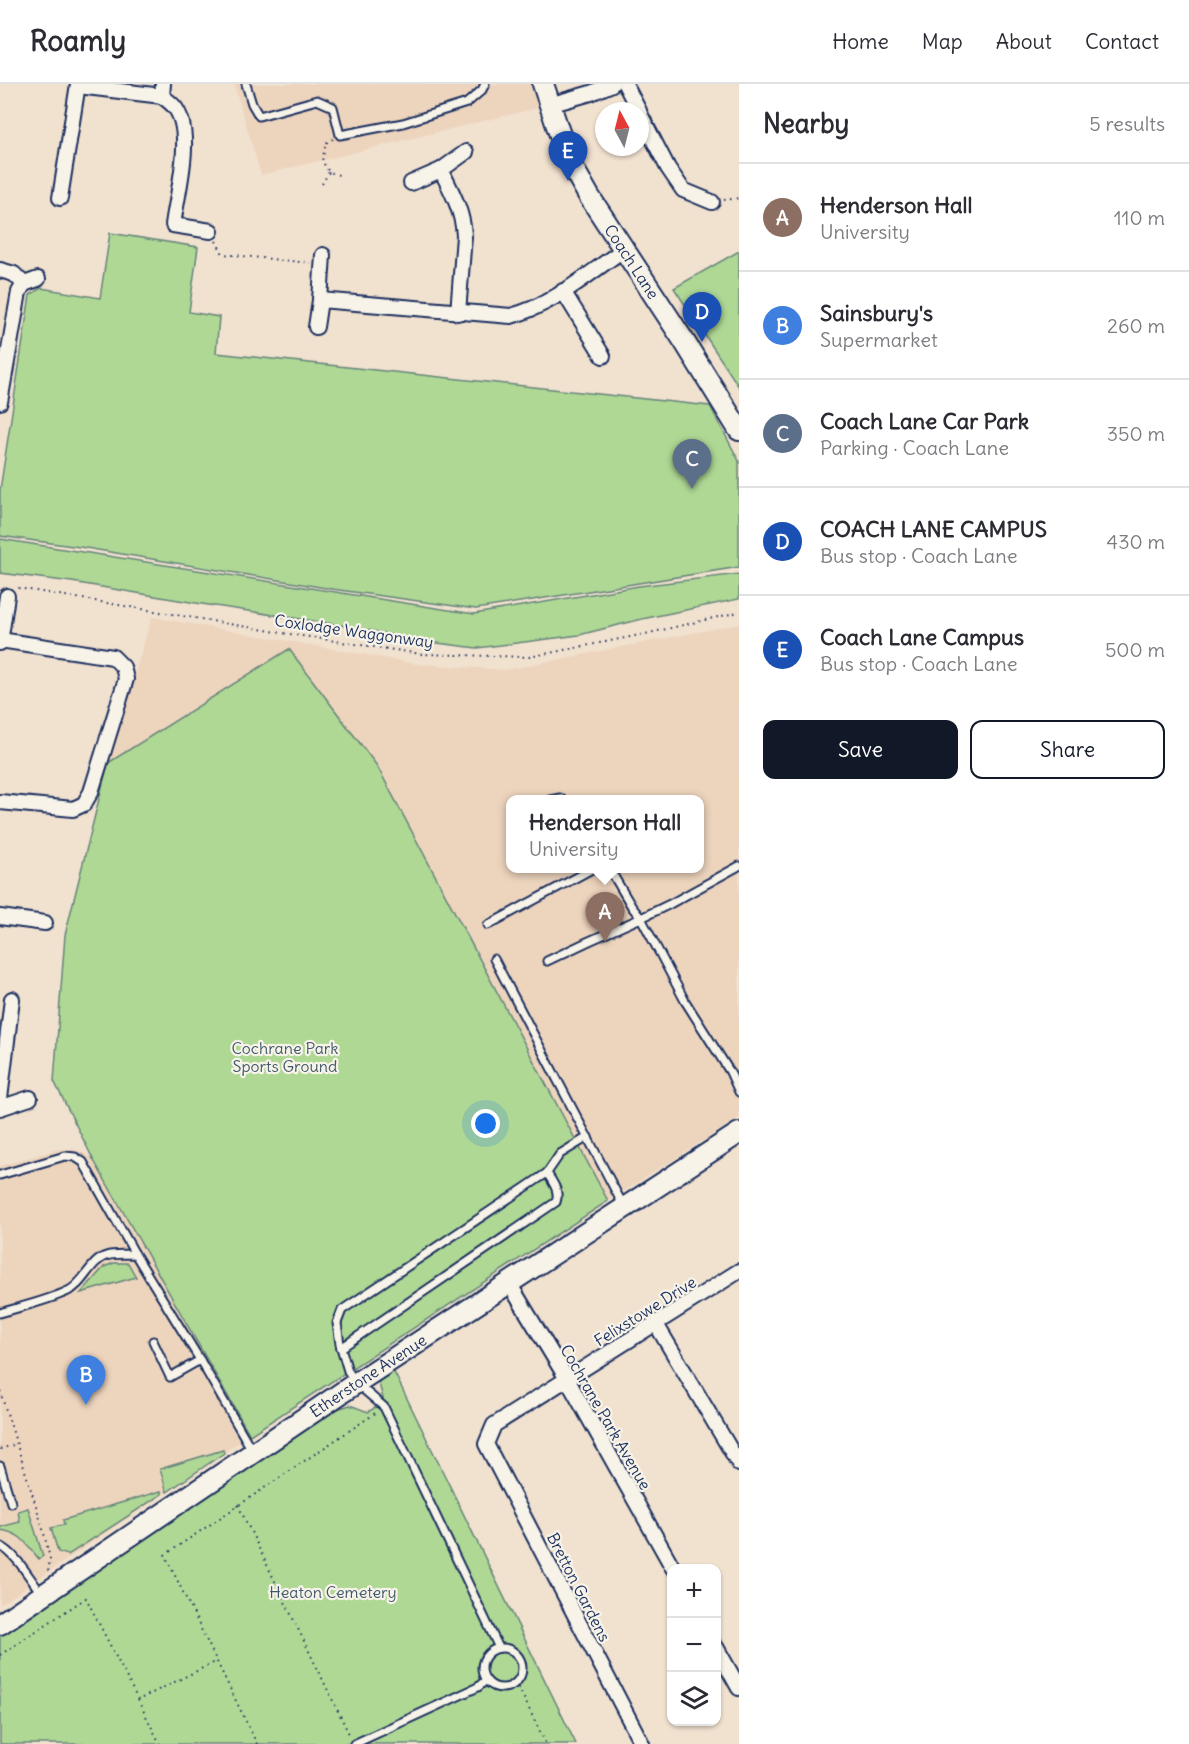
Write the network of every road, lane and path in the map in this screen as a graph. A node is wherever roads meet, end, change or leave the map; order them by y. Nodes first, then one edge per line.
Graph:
1 (246, 84) edge
2 (485, 84) edge
3 (543, 84) edge
4 (612, 84) edge
5 (625, 84) edge
6 (78, 85) edge
7 (163, 90) edge
8 (634, 102) edge
9 (549, 105) junction
10 (649, 131) edge
11 (340, 135) junction
12 (466, 152) dead end
13 (441, 170) junction
14 (328, 172) junction
15 (339, 175) dead end
16 (411, 183) dead end
17 (322, 184) dead end
18 (60, 198) dead end
19 (712, 202) dead end
20 (211, 231) joint
21 (623, 250) junction
22 (322, 260) joint
23 (0, 270) edge
24 (563, 291) junction
25 (320, 300) junction
26 (458, 313) junction
27 (316, 327) dead end
28 (603, 356) dead end
29 (0, 402) edge
30 (739, 430) edge
31 (8, 591) joint
32 (739, 612) edge
33 (0, 641) edge
34 (0, 802) edge
35 (739, 866) edge
36 (585, 873) edge
37 (612, 873) edge
38 (0, 917) edge
39 (641, 918) junction
40 (45, 923) dead end
41 (488, 926) dead end
42 (494, 959) dead end
43 (547, 961) dead end
44 (12, 999) dead end
45 (739, 1092) edge
46 (30, 1098) dead end
47 (0, 1099) edge
48 (0, 1108) edge
49 (739, 1133) edge
50 (588, 1137) junction
51 (547, 1173) junction
52 (0, 1175) edge
53 (624, 1208) junction
54 (135, 1254) junction
55 (739, 1271) edge
56 (509, 1283) junction
57 (0, 1313) edge
58 (656, 1323) junction
59 (153, 1341) dead end
60 (340, 1348) junction
61 (200, 1360) junction
62 (567, 1379) junction
63 (356, 1383) junction
64 (0, 1391) edge
65 (384, 1407) junction
66 (16, 1444) junction
67 (486, 1444) joint
68 (0, 1449) edge
69 (254, 1453) junction
70 (739, 1464) edge
71 (0, 1466) edge
72 (11, 1503) dead end
73 (238, 1505) junction
74 (0, 1546) edge
75 (670, 1564) edge
76 (43, 1596) junction
77 (0, 1624) edge
78 (499, 1648) junction
79 (721, 1654) edge
80 (0, 1655) edge
81 (217, 1661) junction
82 (486, 1680) junction
83 (516, 1682) junction
84 (739, 1687) edge
85 (138, 1700) junction
86 (160, 1744) edge
87 (257, 1744) edge
88 (354, 1744) edge
89 (546, 1744) edge
90 (642, 1744) edge

1 - 11 lane
2 - 11 lane
3 - 9 street, Coach Lane
4 - 9 street
5 - 8 street
6 - 7 street
6 - 18 street
7 - 20 street
9 - 21 street, Coach Lane
10 - 19 street
11 - 14 path
12 - 13 street
13 - 16 street
13 - 26 street
14 - 15 path
14 - 17 path
20 - 22 path
21 - 24 street
21 - 30 street, Coach Lane
22 - 25 street
23 - 29 street
24 - 26 street
24 - 28 street
25 - 26 street
25 - 27 street
31 - 32 path, Coxlodge Waggonway
31 - 33 street
33 - 34 street
35 - 39 lane
36 - 41 lane
37 - 39 lane
38 - 40 street
39 - 43 lane
39 - 45 lane
42 - 50 lane
44 - 47 street
46 - 48 street
49 - 53 street, Etherstone Avenue
50 - 51 lane
50 - 53 lane
51 - 60 lane
51 - 60 lane
52 - 54 lane
53 - 56 street, Etherstone Avenue
54 - 57 lane
54 - 61 lane
55 - 58 street, Felixstowe Drive
56 - 62 street, Cochrane Park Avenue
56 - 63 street, Etherstone Avenue
58 - 62 street, Felixstowe Drive
58 - 70 street
59 - 61 lane
60 - 63 lane
61 - 69 lane
62 - 67 street, Felixstowe Drive
62 - 75 street, Cochrane Park Avenue
63 - 65 lane
63 - 69 street, Etherstone Avenue
64 - 66 path
65 - 73 path
65 - 78 lane
66 - 68 path
66 - 76 path
67 - 90 street, Bretton Gardens
69 - 76 street, Etherstone Avenue
71 - 72 lane
73 - 81 path
73 - 88 path
74 - 76 lane
76 - 77 street, Etherstone Avenue
78 - 82 lane
78 - 83 lane
79 - 84 street
80 - 85 path
81 - 85 path
81 - 87 path
82 - 83 lane
82 - 88 lane
83 - 89 path
85 - 86 path

